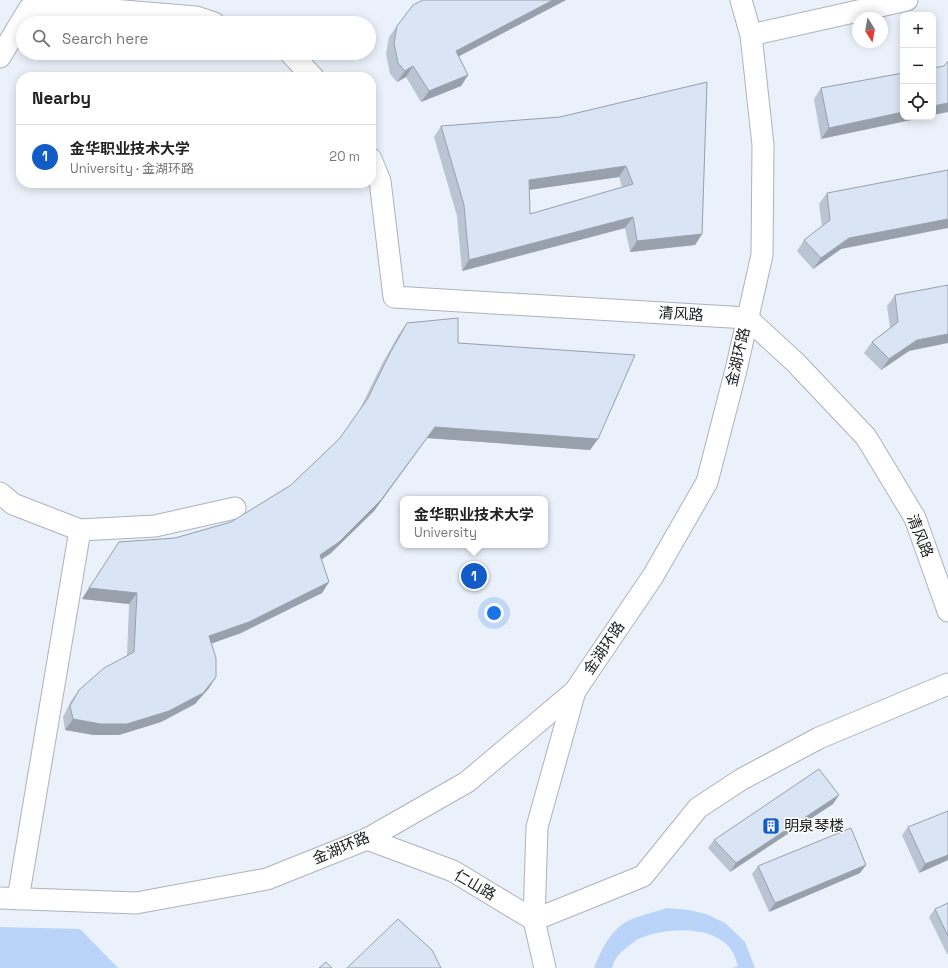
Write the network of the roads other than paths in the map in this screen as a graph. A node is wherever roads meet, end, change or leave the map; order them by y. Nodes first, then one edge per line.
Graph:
1 (741, 0) edge
2 (907, 0) edge
3 (28, 5) edge
4 (22, 16) edge
5 (184, 16) edge
6 (16, 27) edge
7 (751, 35) junction
8 (0, 57) edge
9 (297, 60) edge
10 (308, 72) edge
11 (376, 171) edge
12 (747, 318) junction
13 (0, 493) edge
14 (235, 508) dead end
15 (80, 530) junction
16 (948, 611) edge
17 (948, 684) edge
18 (575, 692) junction
19 (367, 839) junction
20 (9, 898) edge
21 (534, 920) junction
22 (545, 968) edge

1 - 7 street, 金湖环路
2 - 7 street
3 - 4 street
3 - 5 street
6 - 8 street
7 - 12 street, 金湖环路
9 - 10 street
11 - 12 street, 清风路
12 - 16 street, 清风路
12 - 18 street, 金湖环路
13 - 15 street
14 - 15 street
15 - 20 street
17 - 21 street
18 - 19 street, 金湖环路
18 - 21 street
19 - 20 street, 金湖环路
19 - 21 street, 仁山路
21 - 22 street

